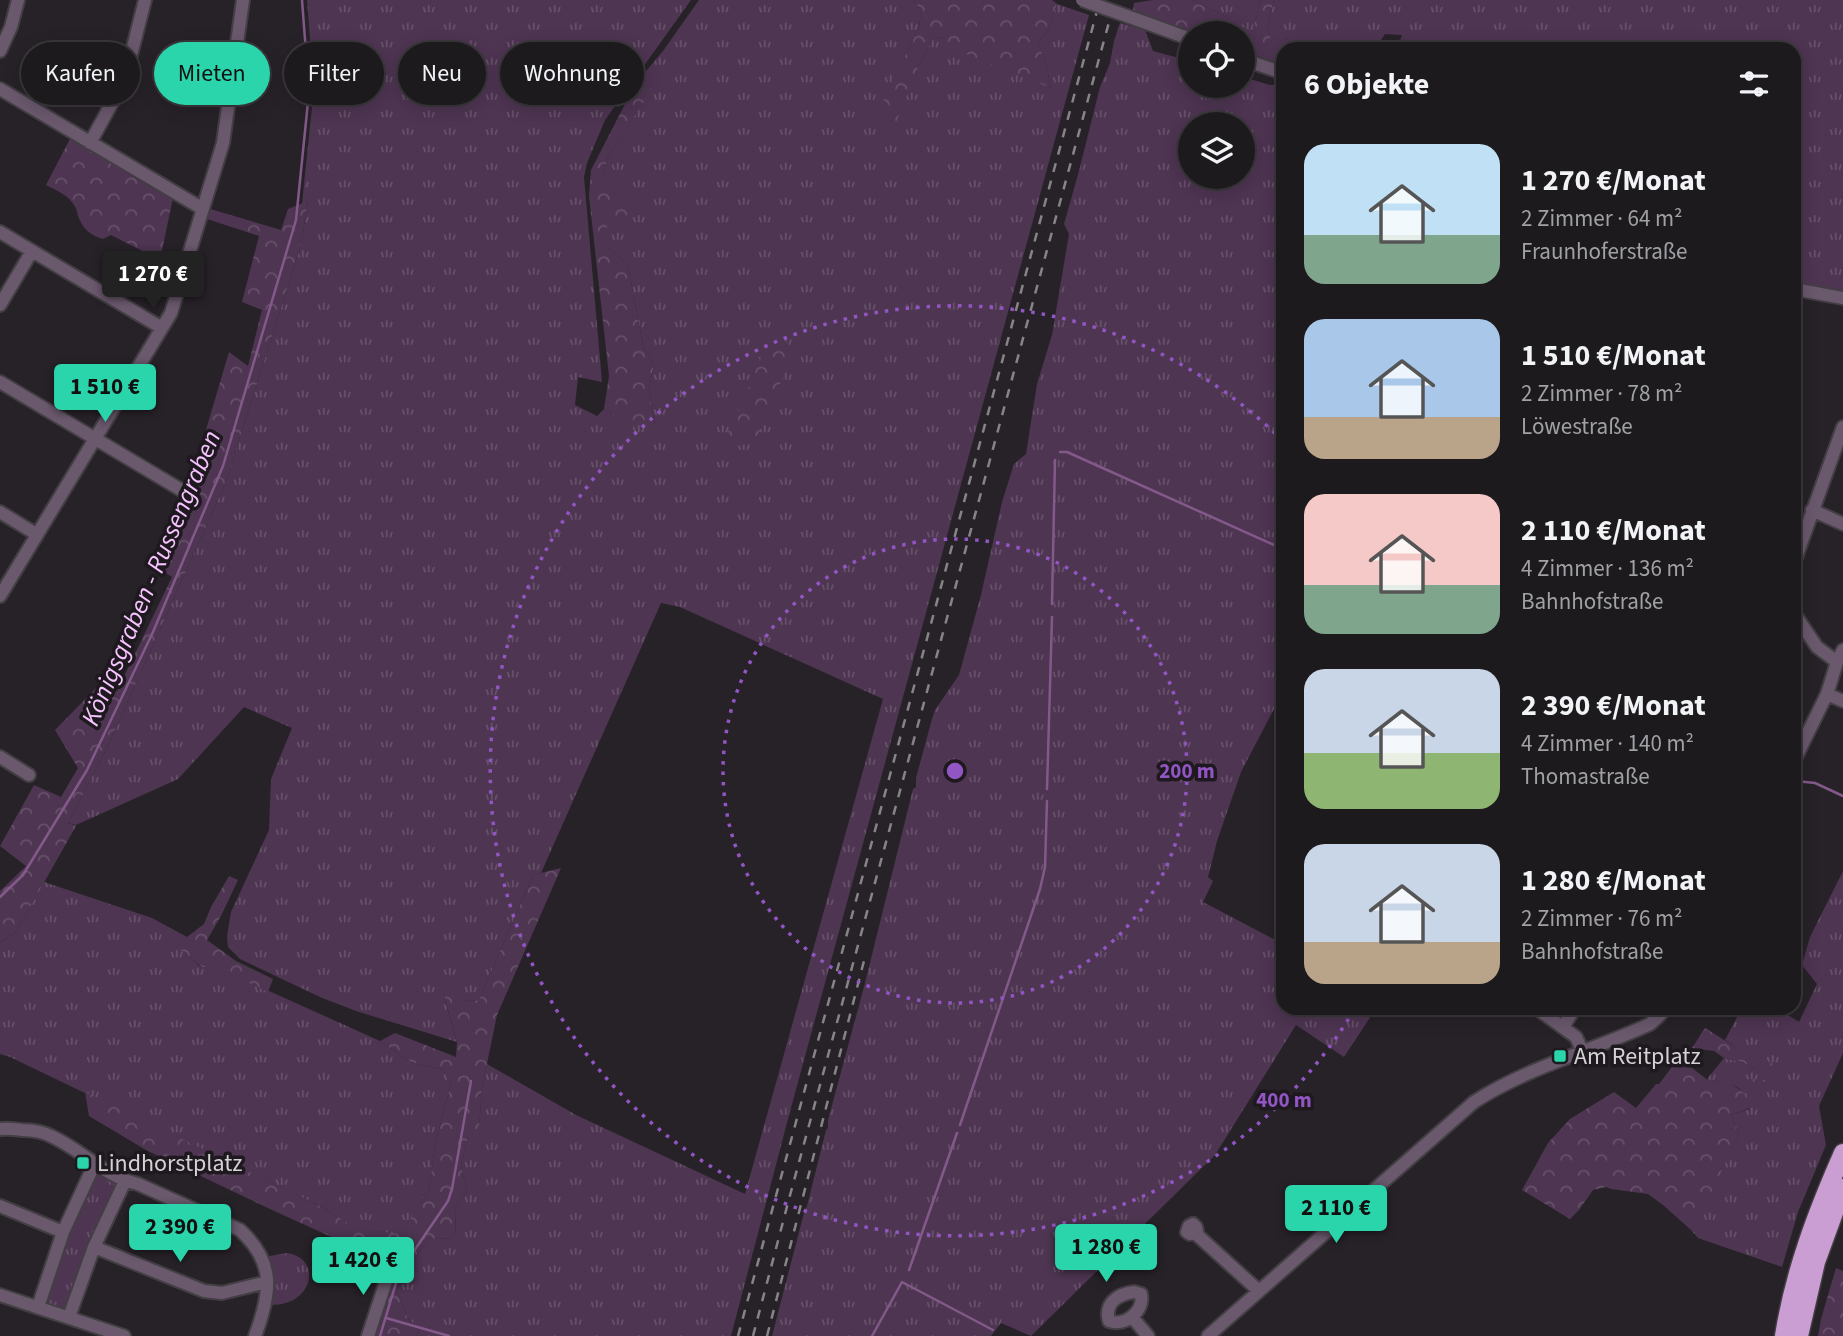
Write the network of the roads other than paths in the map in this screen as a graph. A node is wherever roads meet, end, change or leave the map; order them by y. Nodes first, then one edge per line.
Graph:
1 (18, 0) edge
2 (145, 0) edge
3 (243, 0) edge
4 (1082, 0) edge
5 (1178, 35) edge
6 (0, 51) edge
7 (1255, 63) edge
8 (1276, 70) edge
9 (0, 89) edge
10 (90, 143) junction
11 (203, 209) junction
12 (0, 232) edge
13 (32, 251) junction
14 (1801, 290) edge
15 (1843, 298) edge
16 (0, 305) edge
17 (162, 328) junction
18 (0, 382) edge
19 (1843, 427) edge
20 (96, 438) junction
21 (193, 496) dead end
22 (1812, 510) junction
23 (0, 512) edge
24 (1843, 524) edge
25 (36, 534) junction
26 (1801, 542) edge
27 (0, 596) edge
28 (1801, 623) edge
29 (1843, 650) edge
30 (1836, 662) junction
31 (1826, 694) junction
32 (1843, 701) edge
33 (1801, 746) edge
34 (0, 757) edge
35 (29, 775) dead end
36 (1546, 1015) edge
37 (1571, 1015) edge
38 (1661, 1015) edge
39 (1563, 1027) junction
40 (1583, 1052) junction
41 (0, 1129) edge
42 (1843, 1153) edge
43 (94, 1165) junction
44 (125, 1181) junction
45 (1843, 1188) edge
46 (0, 1206) edge
47 (63, 1233) junction
48 (1195, 1233) dead end
49 (94, 1247) junction
50 (390, 1269) dead end
51 (267, 1282) junction
52 (1259, 1291) junction
53 (0, 1295) edge
54 (38, 1307) junction
55 (69, 1317) junction
56 (1132, 1317) dead end
57 (124, 1336) edge
58 (255, 1336) edge
59 (368, 1336) edge
60 (1148, 1336) edge
61 (1208, 1336) edge
62 (1784, 1336) edge
63 (1799, 1336) edge

1 - 6 street
2 - 10 street
3 - 11 street
4 - 5 street, bridge
7 - 8 street
9 - 10 street
10 - 11 street
11 - 17 street
12 - 13 street
13 - 16 street
13 - 17 street
14 - 15 street
17 - 20 street
18 - 20 street
19 - 22 street
20 - 21 street
20 - 25 street
22 - 24 street
22 - 26 street
23 - 25 street
25 - 27 street
28 - 30 street
29 - 30 street
30 - 31 street
31 - 32 street
31 - 33 street
34 - 35 street
36 - 39 street
37 - 39 street
38 - 40 street
39 - 40 street
40 - 52 street
41 - 43 street
42 - 62 highway
43 - 44 street
43 - 47 street
44 - 49 street
44 - 51 street
45 - 63 highway
46 - 47 street
47 - 54 street
48 - 52 street
49 - 51 street
49 - 55 street
50 - 59 street
51 - 58 street
52 - 61 street
53 - 54 street
54 - 55 street
55 - 57 street
56 - 60 street

